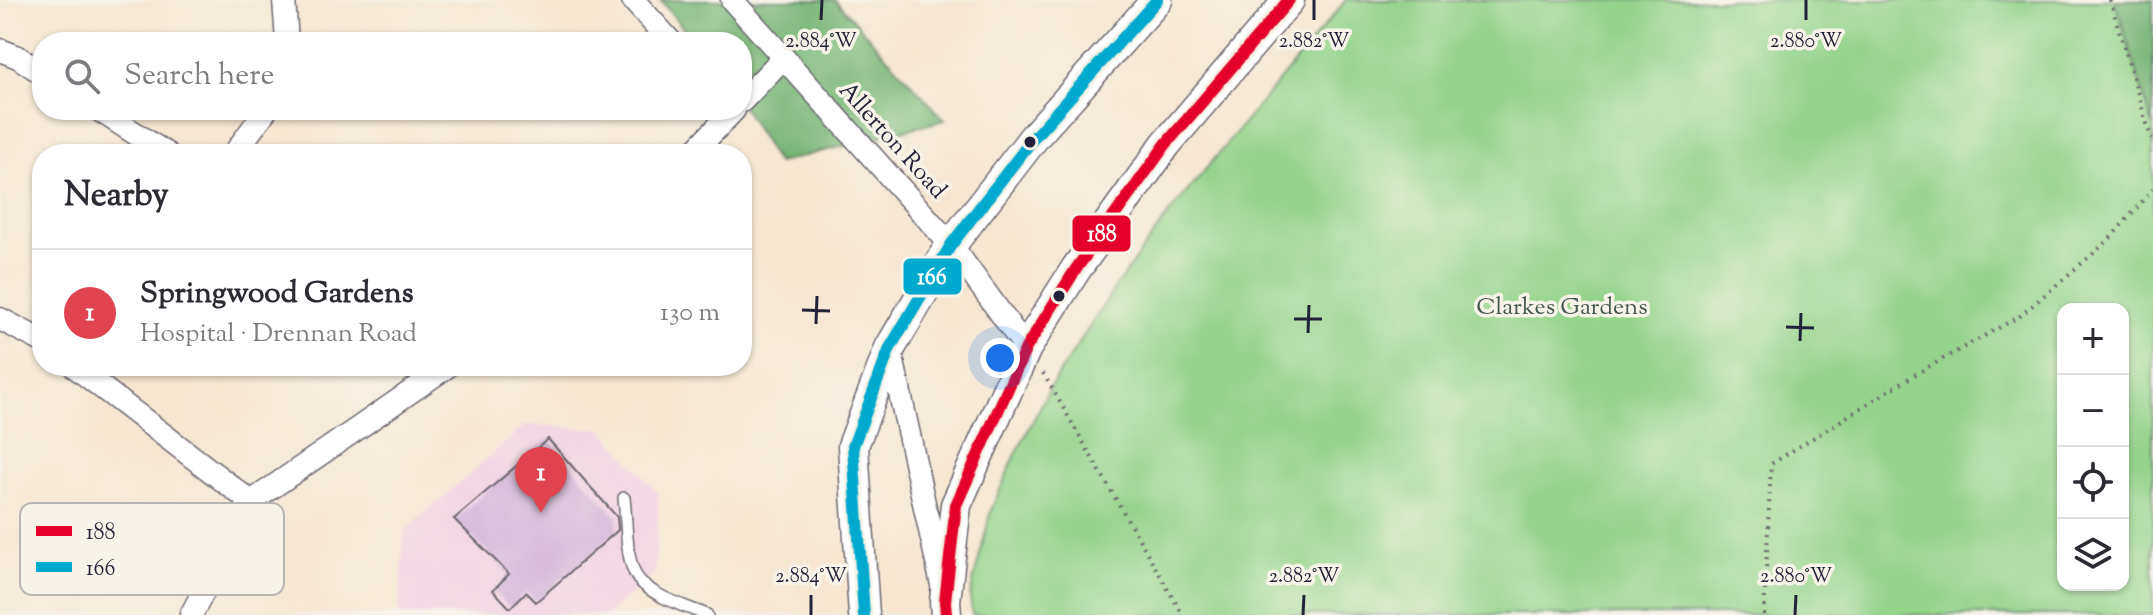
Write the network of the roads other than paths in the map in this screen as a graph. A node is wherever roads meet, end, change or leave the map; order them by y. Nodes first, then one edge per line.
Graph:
1 (284, 0) edge
2 (633, 0) edge
3 (732, 0) edge
4 (1157, 0) edge
5 (1289, 0) edge
6 (286, 32) edge
7 (662, 32) edge
8 (0, 50) edge
9 (783, 58) junction
10 (32, 66) edge
11 (752, 91) edge
12 (114, 120) edge
13 (259, 120) edge
14 (724, 120) edge
15 (152, 144) edge
16 (241, 144) edge
17 (701, 144) edge
18 (951, 245) junction
19 (0, 319) edge
20 (32, 336) edge
21 (890, 348) junction
22 (1026, 348) junction
23 (87, 376) edge
24 (427, 376) edge
25 (624, 498) dead end
26 (251, 502) joint
27 (202, 595) edge
28 (946, 608) edge
29 (191, 615) edge
30 (707, 615) edge
31 (864, 615) edge

1 - 6 street
2 - 7 street
3 - 9 street, Allerton Road
4 - 18 main road
5 - 22 main road
8 - 10 street
9 - 11 street
9 - 18 street, Allerton Road
12 - 15 street
13 - 16 street
14 - 17 street
18 - 21 main road
18 - 22 street, Allerton Road
19 - 20 street
21 - 28 street
21 - 31 main road
22 - 28 main road
23 - 26 street
24 - 26 street
25 - 30 lane
27 - 29 street

